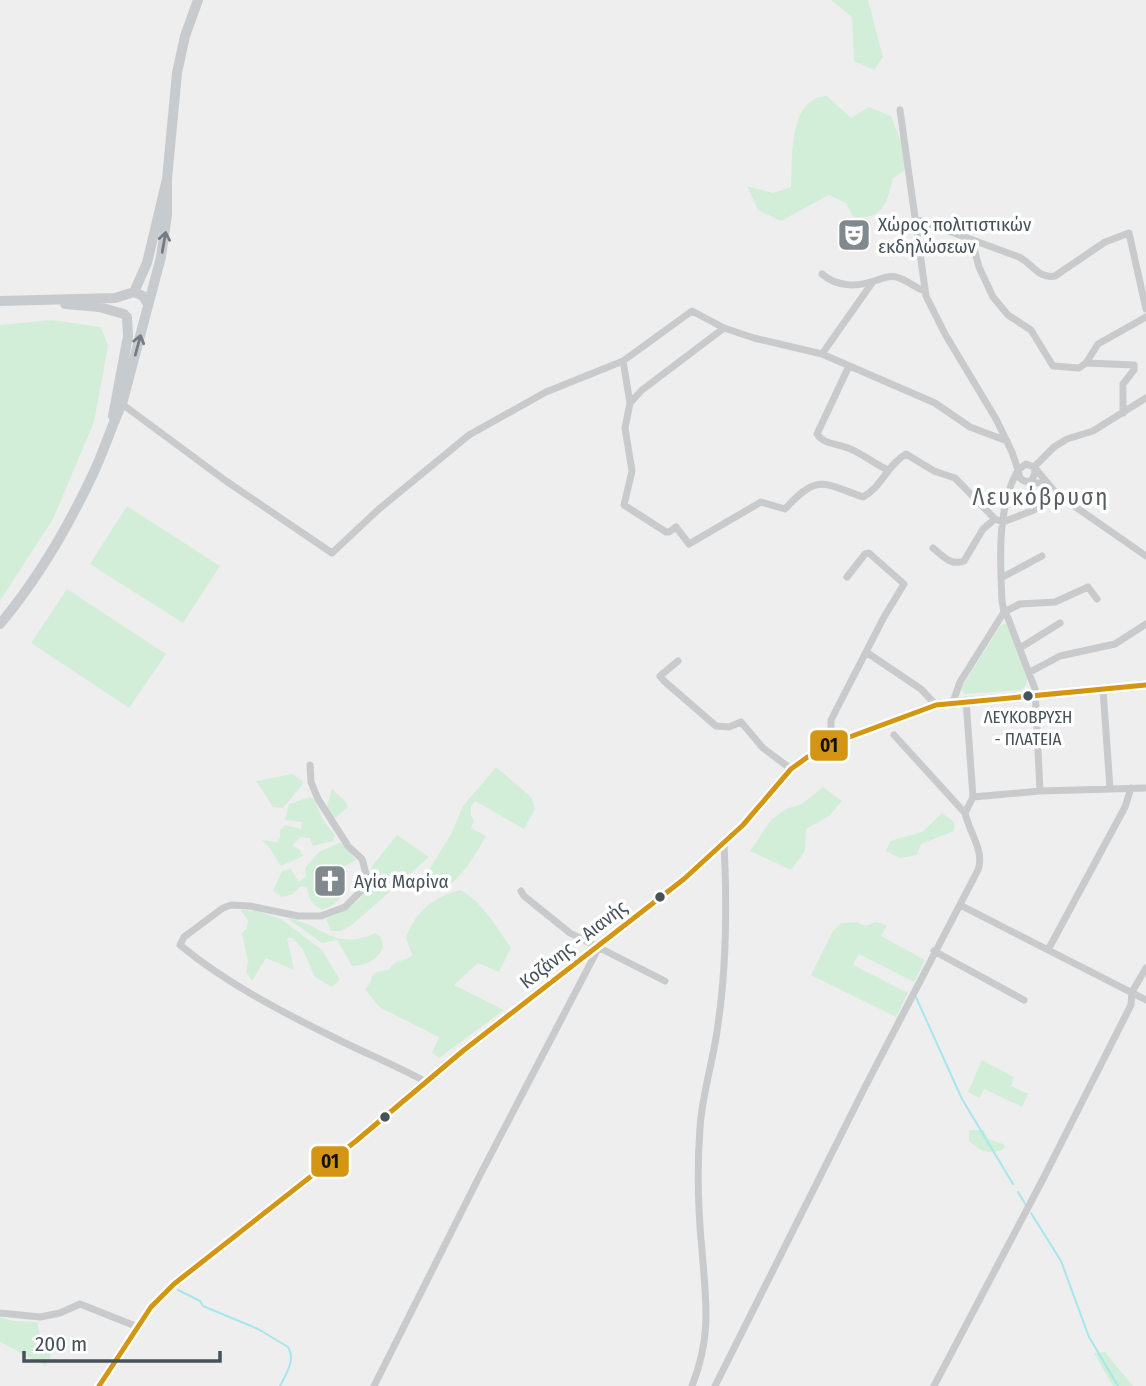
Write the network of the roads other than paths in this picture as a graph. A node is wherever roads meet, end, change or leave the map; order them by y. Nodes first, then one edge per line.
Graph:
1 (198, 0) edge
2 (900, 110) dead end
3 (167, 178) junction
4 (916, 219) junction
5 (972, 241) junction
6 (822, 274) dead end
7 (873, 282) junction
8 (925, 291) junction
9 (130, 294) junction
10 (44, 300) junction
11 (0, 301) edge
12 (147, 309) junction
13 (1146, 309) edge
14 (126, 315) junction
15 (1146, 317) edge
16 (724, 328) junction
17 (822, 354) junction
18 (623, 361) junction
19 (1086, 363) junction
20 (849, 366) junction
21 (1146, 398) edge
22 (629, 403) junction
23 (122, 404) junction
24 (1123, 413) junction
25 (112, 423) junction
26 (1007, 441) junction
27 (1012, 452) junction
28 (1031, 466) junction
29 (888, 470) junction
30 (1018, 470) junction
31 (1013, 479) junction
32 (1026, 481) junction
33 (1046, 483) junction
34 (1057, 494) junction
35 (999, 521) junction
36 (933, 548) dead end
37 (1042, 556) dead end
38 (1146, 556) edge
39 (847, 577) dead end
40 (1001, 578) junction
41 (1097, 599) dead end
42 (1004, 612) junction
43 (1060, 623) dead end
44 (0, 624) edge
45 (1146, 624) edge
46 (1020, 648) junction
47 (866, 652) junction
48 (678, 661) dead end
49 (1030, 672) junction
50 (1146, 685) edge
51 (1103, 689) junction
52 (1035, 695) junction
53 (966, 700) junction
54 (953, 702) junction
55 (936, 705) junction
56 (894, 734) dead end
57 (836, 743) junction
58 (310, 765) dead end
59 (792, 769) junction
60 (1131, 788) junction
61 (1146, 788) edge
62 (1110, 789) junction
63 (1040, 791) junction
64 (973, 797) junction
65 (965, 813) junction
66 (724, 843) junction
67 (521, 891) dead end
68 (960, 905) junction
69 (598, 947) junction
70 (1048, 950) junction
71 (934, 951) junction
72 (1146, 968) edge
73 (665, 981) dead end
74 (1132, 992) junction
75 (1024, 1000) dead end
76 (1146, 1000) edge
77 (426, 1083) junction
78 (0, 1313) edge
79 (138, 1327) junction
80 (99, 1386) edge
81 (374, 1386) edge
82 (692, 1386) edge
83 (715, 1386) edge
84 (934, 1386) edge

1 - 3 main road
2 - 4 street
3 - 9 main road
12 -> 3 main road
4 - 5 street
4 - 8 street
5 - 13 street
5 - 19 street
6 - 7 street
7 - 8 street
7 - 17 street
8 - 26 street
9 - 10 main road
9 - 12 main road
9 - 14 main road
10 - 11 main road
10 - 14 main road
12 - 14 main road
23 -> 12 main road
14 - 25 main road
15 - 19 street
16 - 17 street
16 - 18 street
16 - 22 street
17 - 20 street
18 - 22 street
18 - 23 street
19 - 24 street
20 - 26 street
20 - 29 street
21 - 24 street
22 - 29 street
23 - 25 main road
24 - 28 street
25 - 44 main road
26 - 27 street
27 - 28 street
27 - 30 street
28 - 30 street
28 - 32 street
28 - 33 street
29 - 35 street
30 - 31 street
30 - 32 street
31 - 32 street
31 - 35 street
32 - 33 street
33 - 34 street
34 - 35 street
34 - 38 street
35 - 36 street
35 - 40 street
37 - 40 street
39 - 47 street
40 - 42 street
41 - 42 street
42 - 46 street
42 - 54 street
43 - 46 street
45 - 49 street
46 - 49 street
47 - 55 street
47 - 57 street
48 - 59 street
49 - 52 street
50 - 51 main road, Κοζάνης - Αιανής
51 - 52 main road, Κοζάνης - Αιανής
51 - 62 street
52 - 53 main road, Κοζάνης - Αιανής
52 - 63 street
53 - 54 main road, Κοζάνης - Αιανής
53 - 64 street
54 - 55 main road, Κοζάνης - Αιανής
55 - 57 main road, Κοζάνης - Αιανής
56 - 65 street
57 - 59 main road, Κοζάνης - Αιανής
58 - 77 street
59 - 66 main road, Κοζάνης - Αιανής
60 - 61 street
60 - 62 street
60 - 70 street
62 - 63 street
63 - 64 street
64 - 65 street
65 - 68 street
66 - 69 main road, Κοζάνης - Αιανής
66 - 82 street
67 - 69 street
68 - 70 street
68 - 71 street
69 - 73 street
69 - 77 main road, Κοζάνης - Αιανής
69 - 81 street
70 - 74 street
71 - 75 street
71 - 83 street
72 - 74 street
74 - 76 street
74 - 84 street
77 - 79 main road, Κοζάνης - Αιανής
78 - 79 street
79 - 80 main road, Κοζάνης - Αιανής

